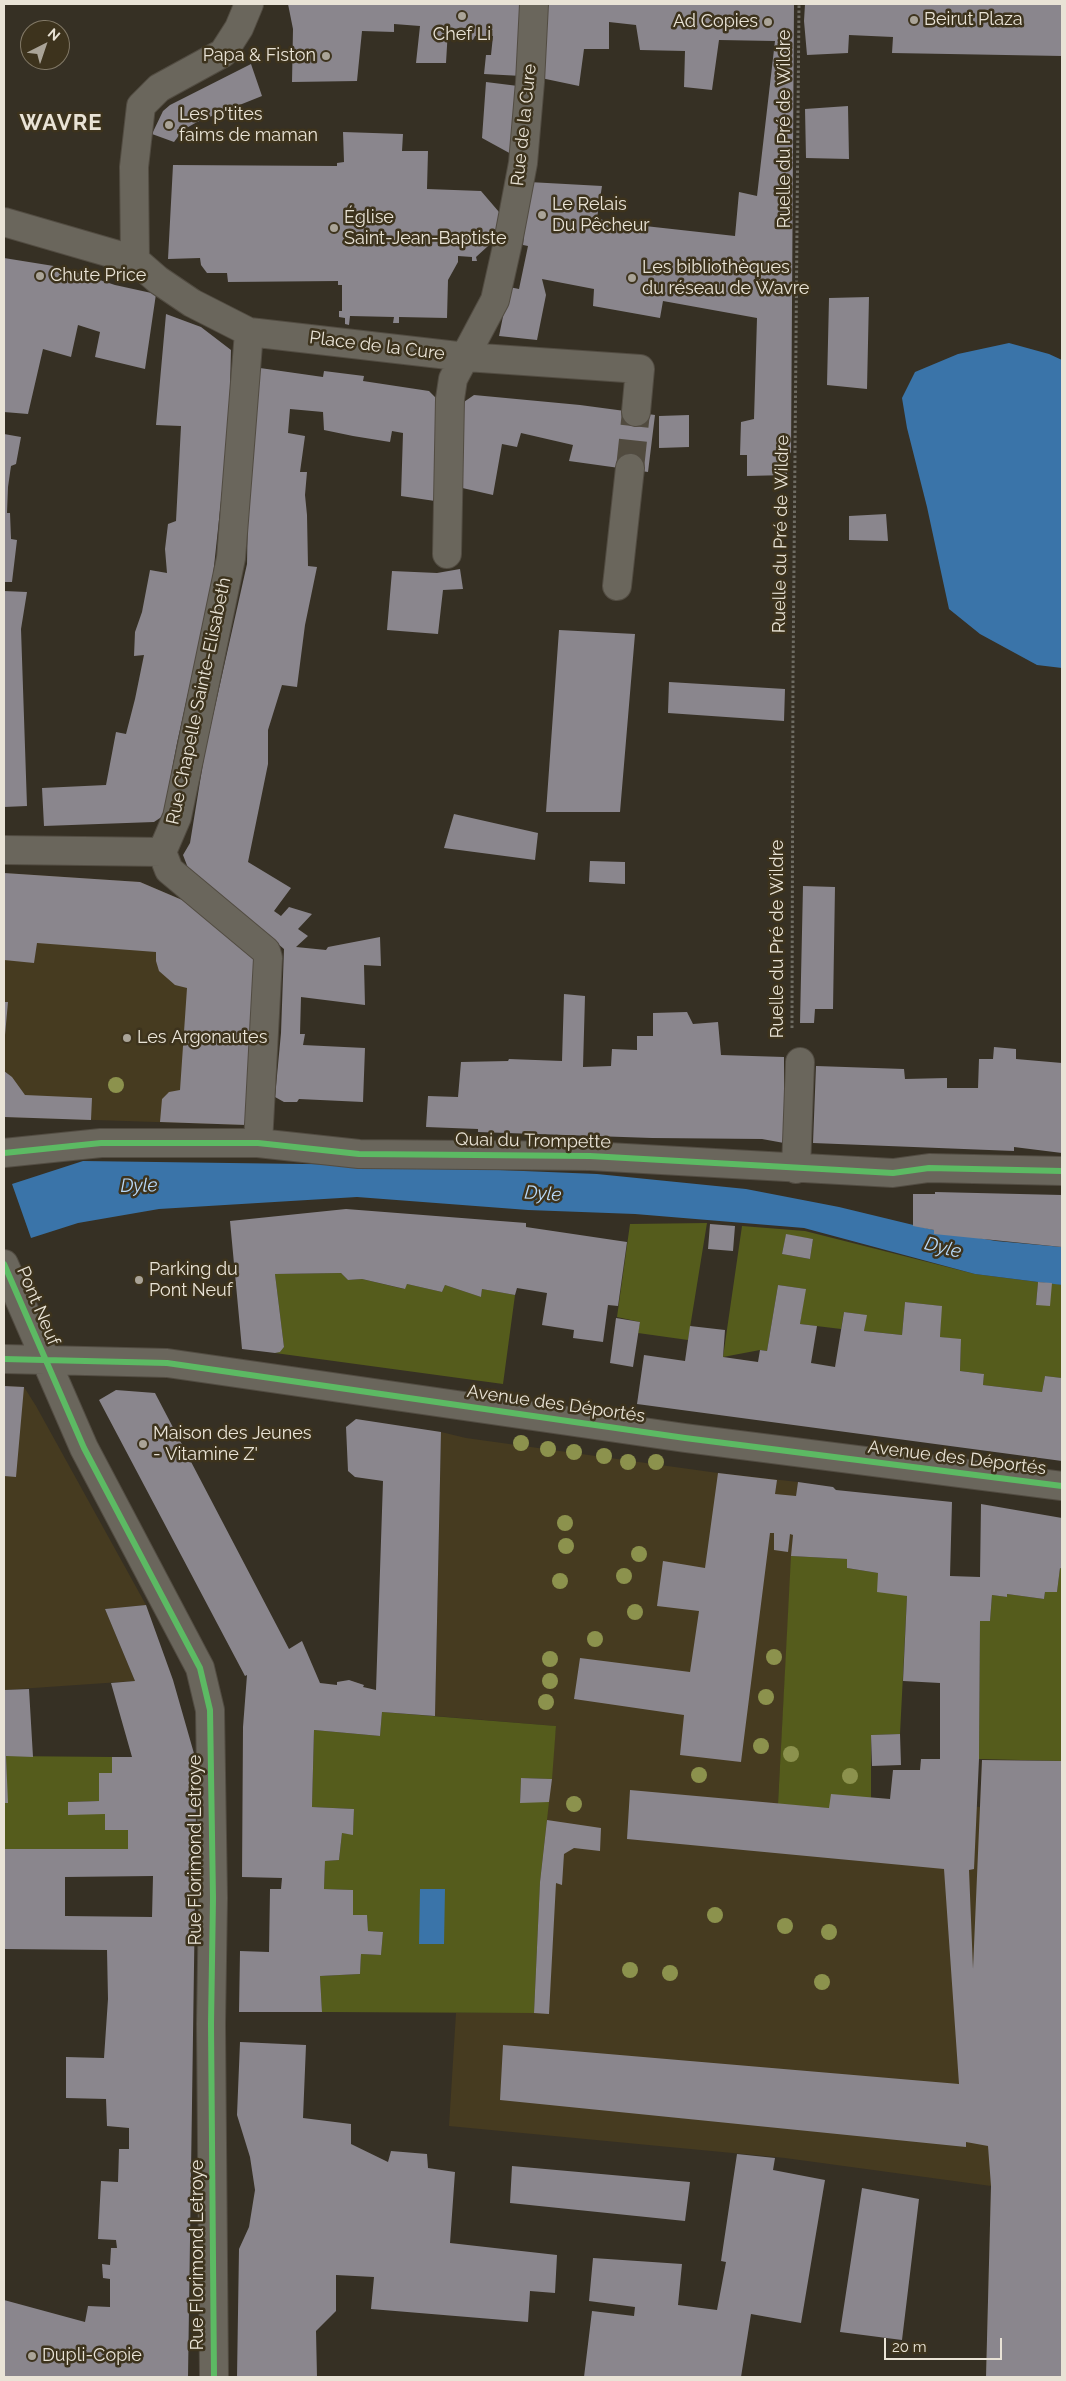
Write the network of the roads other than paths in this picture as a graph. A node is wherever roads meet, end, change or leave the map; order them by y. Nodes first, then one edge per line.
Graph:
1 (249, 4) edge
2 (534, 4) edge
3 (4, 222) edge
4 (135, 260) junction
5 (249, 332) junction
6 (466, 357) junction
7 (636, 412) tunnel mouth
8 (630, 468) tunnel mouth
9 (447, 554) dead end
10 (617, 586) dead end
11 (4, 850) edge
12 (162, 852) junction
13 (800, 1062) road end
14 (258, 1143) junction
15 (4, 1153) edge
16 (796, 1169) junction
17 (1062, 1171) edge
18 (4, 1264) edge
19 (4, 1359) edge
20 (44, 1360) junction
21 (1062, 1486) edge
22 (214, 2377) edge

1 - 4 street
2 - 6 street, Rue de la Cure
3 - 4 street
4 - 5 street, Place de la Cure
5 - 6 street, Place de la Cure
5 - 12 street, Rue Chapelle Sainte-Elisabeth
6 - 7 street, Place de la Cure
6 - 9 street, Rue de la Cure
8 - 10 street
11 - 12 street
12 - 14 street
13 - 16 street
14 - 15 street, Quai du Trompette
14 - 16 street, Quai du Trompette
16 - 17 street, Quai du Trompette
18 - 20 street, Pont Neuf
19 - 20 street, Avenue des Déportés
20 - 21 street, Avenue des Déportés
20 - 22 street, Rue Florimond Letroye

